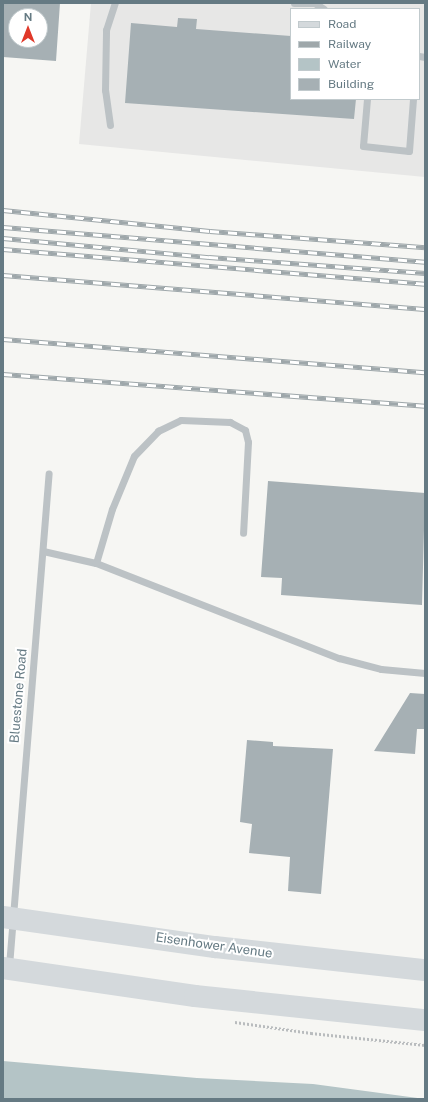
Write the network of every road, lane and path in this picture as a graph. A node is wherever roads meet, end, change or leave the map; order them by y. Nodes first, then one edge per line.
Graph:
1 (115, 3) edge
2 (294, 3) edge
3 (316, 4) edge
4 (367, 100) edge
5 (413, 100) edge
6 (110, 124) dead end
7 (49, 474) dead end
8 (243, 534) dead end
9 (43, 551) junction
10 (96, 563) junction
11 (425, 673) edge
12 (8, 917) edge
13 (6, 969) edge
14 (425, 970) edge
15 (425, 1020) edge

1 - 6 street
2 - 3 street
4 - 5 street
7 - 9 street, Bluestone Road
8 - 10 street
9 - 10 street
9 - 12 street, Bluestone Road
10 - 11 street
12 - 13 street, Bluestone Road
12 - 14 main road, Eisenhower Avenue
13 - 15 main road

